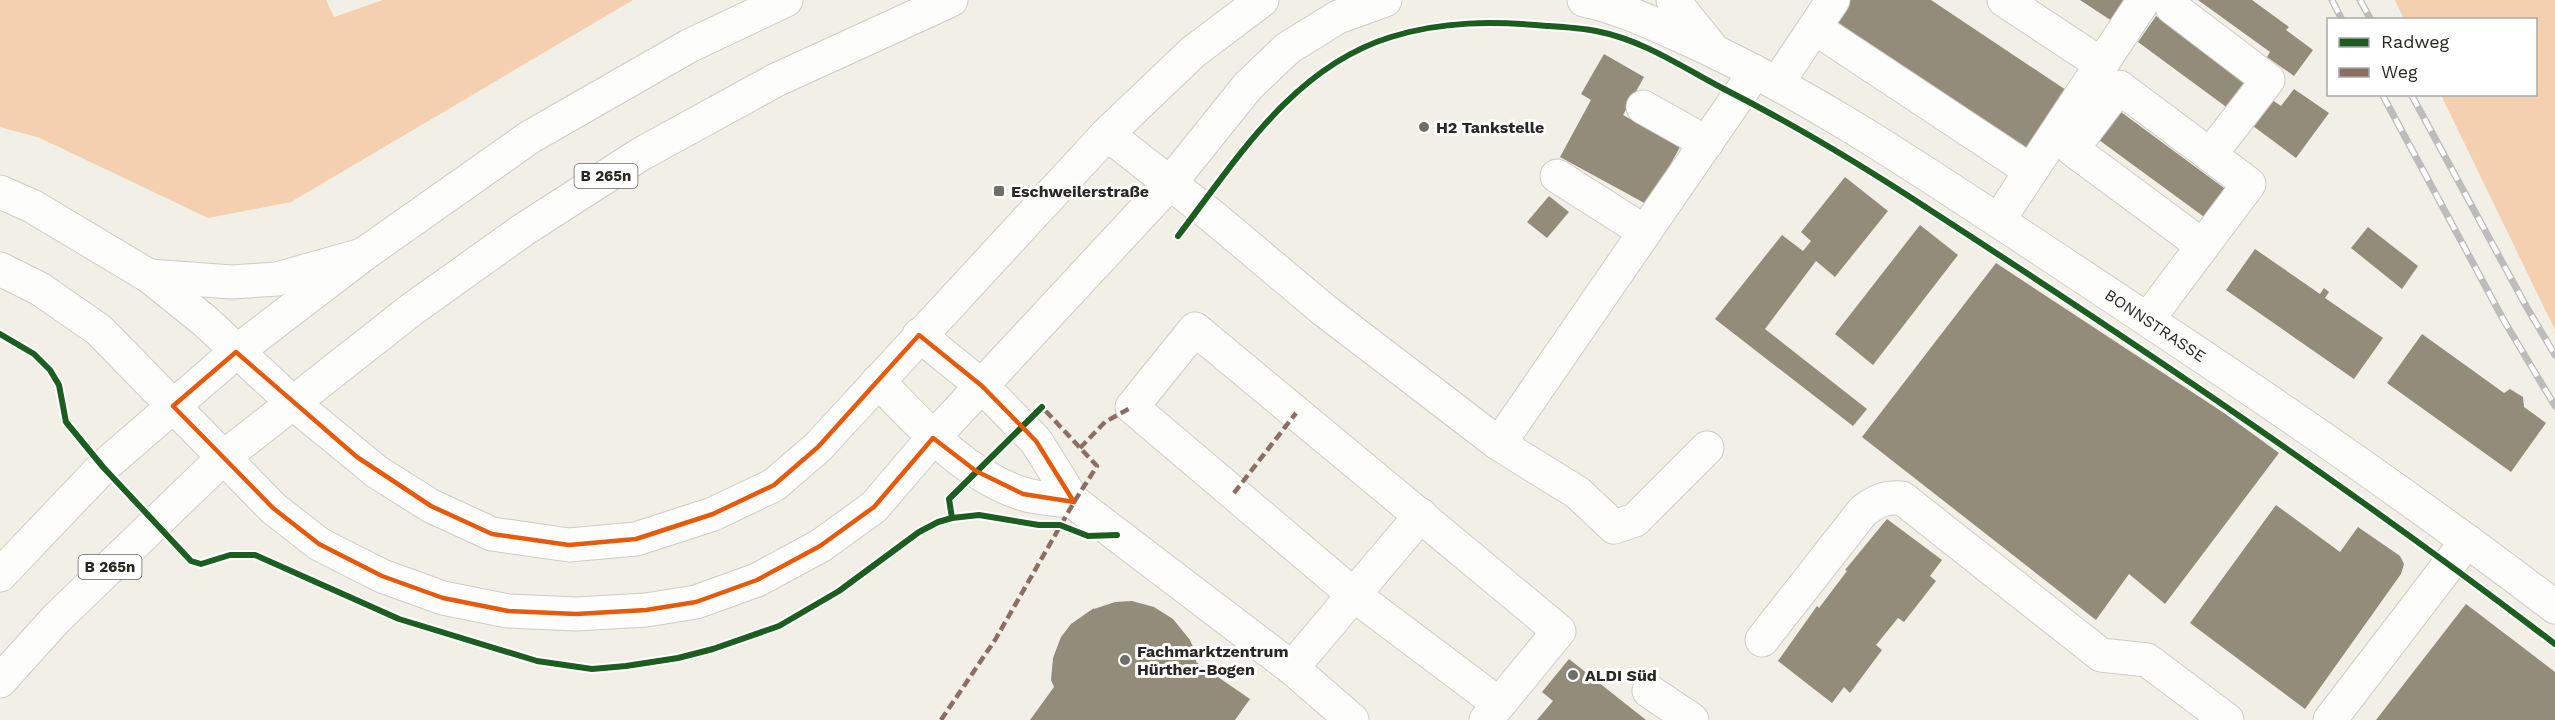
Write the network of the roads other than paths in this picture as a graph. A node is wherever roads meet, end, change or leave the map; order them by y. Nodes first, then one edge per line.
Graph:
1 (786, 0) edge
2 (951, 0) edge
3 (1262, 0) edge
4 (1385, 0) edge
5 (1584, 0) edge
6 (1673, 0) edge
7 (1833, 0) edge
8 (2004, 0) edge
9 (2158, 4) edge
10 (1815, 28) junction
11 (2102, 64) junction
12 (1747, 67) junction
13 (1643, 107) dead end
14 (1107, 134) junction
15 (1707, 143) junction
16 (2210, 155) junction
17 (2031, 171) junction
18 (1557, 176) dead end
19 (1170, 183) junction
20 (0, 192) edge
21 (1998, 221) junction
22 (1645, 232) junction
23 (2203, 246) junction
24 (364, 254) junction
25 (0, 269) edge
26 (149, 276) junction
27 (2148, 319) junction
28 (920, 335) junction
29 (236, 352) junction
30 (878, 381) junction
31 (982, 386) junction
32 (293, 404) junction
33 (173, 406) junction
34 (933, 438) junction
35 (1499, 444) junction
36 (1707, 448) dead end
37 (224, 457) junction
38 (1074, 502) junction
39 (1421, 515) junction
40 (2467, 541) junction
41 (0, 575) edge
42 (1354, 596) junction
43 (2555, 607) edge
44 (1762, 640) dead end
45 (1292, 668) junction
46 (0, 681) edge
47 (1649, 691) dead end
48 (1492, 712) edge
49 (1352, 720) edge
50 (1692, 720) edge
51 (2227, 720) edge
52 (2330, 720) edge

1 - 24 main road
2 - 32 main road, B 265n
3 - 14 main road
4 - 19 main road
5 - 12 main road
6 - 12 main road
7 - 10 main road
8 - 11 main road
9 - 11 main road
9 - 16 main road
10 - 12 main road
10 - 17 main road
11 - 17 main road
12 - 15 main road
12 - 21 main road, BONNSTRASSE
13 - 15 main road
14 - 19 main road
14 - 28 main road
15 - 22 main road
16 - 23 main road
16 - 23 main road
17 - 21 main road
18 - 22 main road
19 - 31 main road
19 - 35 main road
20 - 26 main road
21 - 27 main road, BONNSTRASSE
22 - 35 main road
23 - 27 main road
24 - 26 main road
24 - 29 main road
25 - 33 main road
26 - 29 main road
27 - 40 main road, BONNSTRASSE
28 - 30 main road
28 - 31 main road
29 - 32 main road
29 - 33 main road
30 - 32 main road
30 - 34 main road
31 - 34 main road
31 - 38 main road
32 - 37 main road, B 265n
33 - 37 main road
33 - 41 main road
34 - 37 main road
34 - 38 main road
35 - 36 main road
37 - 46 main road, B 265n
38 - 45 main road
39 - 42 main road
39 - 42 main road
39 - 48 main road
40 - 43 main road, BONNSTRASSE
40 - 52 main road
42 - 45 main road
42 - 48 main road
44 - 51 main road
45 - 49 main road
47 - 50 main road

